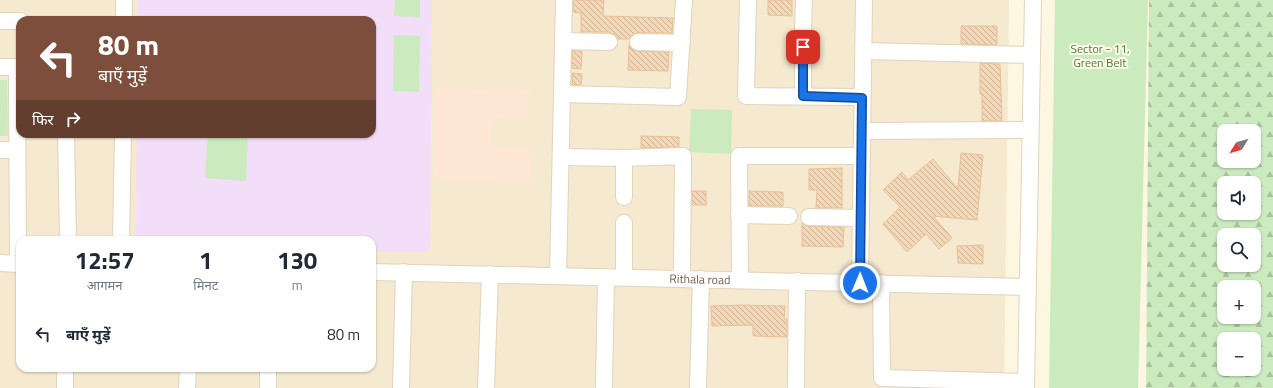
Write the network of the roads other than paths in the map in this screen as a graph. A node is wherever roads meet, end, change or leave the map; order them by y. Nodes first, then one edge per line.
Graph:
1 (124, 0) edge
2 (564, 0) edge
3 (684, 0) edge
4 (748, 0) edge
5 (804, 0) edge
6 (864, 0) edge
7 (1033, 0) edge
8 (124, 16) edge
9 (0, 21) edge
10 (16, 21) edge
11 (803, 29) dead end
12 (563, 41) junction
13 (609, 42) dead end
14 (638, 42) dead end
15 (682, 43) junction
16 (803, 47) dead end
17 (864, 51) junction
18 (1032, 55) junction
19 (16, 67) edge
20 (0, 68) edge
21 (562, 94) junction
22 (803, 96) junction
23 (862, 98) junction
24 (1030, 130) junction
25 (862, 131) junction
26 (18, 138) edge
27 (66, 138) edge
28 (123, 138) edge
29 (0, 150) edge
30 (17, 150) junction
31 (862, 156) junction
32 (561, 157) junction
33 (624, 158) junction
34 (624, 197) dead end
35 (739, 215) junction
36 (789, 216) dead end
37 (809, 217) dead end
38 (861, 218) junction
39 (624, 223) dead end
40 (19, 236) edge
41 (68, 236) edge
42 (121, 236) edge
43 (0, 263) edge
44 (16, 264) edge
45 (376, 272) edge
46 (404, 272) junction
47 (490, 274) junction
48 (558, 276) junction
49 (606, 277) junction
50 (624, 277) junction
51 (682, 279) junction
52 (701, 279) junction
53 (740, 280) junction
54 (797, 281) junction
55 (860, 283) junction
56 (881, 283) junction
57 (1028, 287) junction
58 (66, 372) edge
59 (188, 372) edge
60 (268, 372) edge
61 (1026, 385) edge
62 (65, 388) edge
63 (187, 388) edge
64 (268, 388) edge
65 (401, 388) edge
66 (486, 388) edge
67 (604, 388) edge
68 (698, 388) edge
69 (796, 388) edge

1 - 8 street
2 - 12 street
3 - 15 street
4 - 22 street
5 - 11 street
6 - 17 street
7 - 18 street
9 - 10 street
12 - 13 street
12 - 21 street
14 - 15 street
15 - 21 street
16 - 22 street
17 - 18 street
17 - 23 street
18 - 24 street
19 - 20 street
21 - 32 street
22 - 23 street
23 - 25 street
24 - 25 street
24 - 57 street
25 - 31 street
26 - 30 street
27 - 41 street
28 - 42 street
29 - 30 street
30 - 40 street
31 - 35 street
31 - 38 street
32 - 33 street
32 - 48 street
33 - 34 street
33 - 51 street
35 - 36 street
35 - 53 street
37 - 38 street
38 - 55 street
39 - 50 street
43 - 44 street
45 - 46 street, Rithala road
46 - 47 street, Rithala road
46 - 65 street
47 - 48 street, Rithala road
47 - 66 street
48 - 49 street, Rithala road
49 - 50 street, Rithala road
49 - 67 street
50 - 51 street, Rithala road
51 - 52 street, Rithala road
52 - 53 street, Rithala road
52 - 68 street
53 - 54 street, Rithala road
54 - 55 street, Rithala road
54 - 69 street
55 - 56 street, Rithala road
56 - 57 street, Rithala road
56 - 61 street
57 - 61 street
58 - 62 street
59 - 63 street
60 - 64 street

